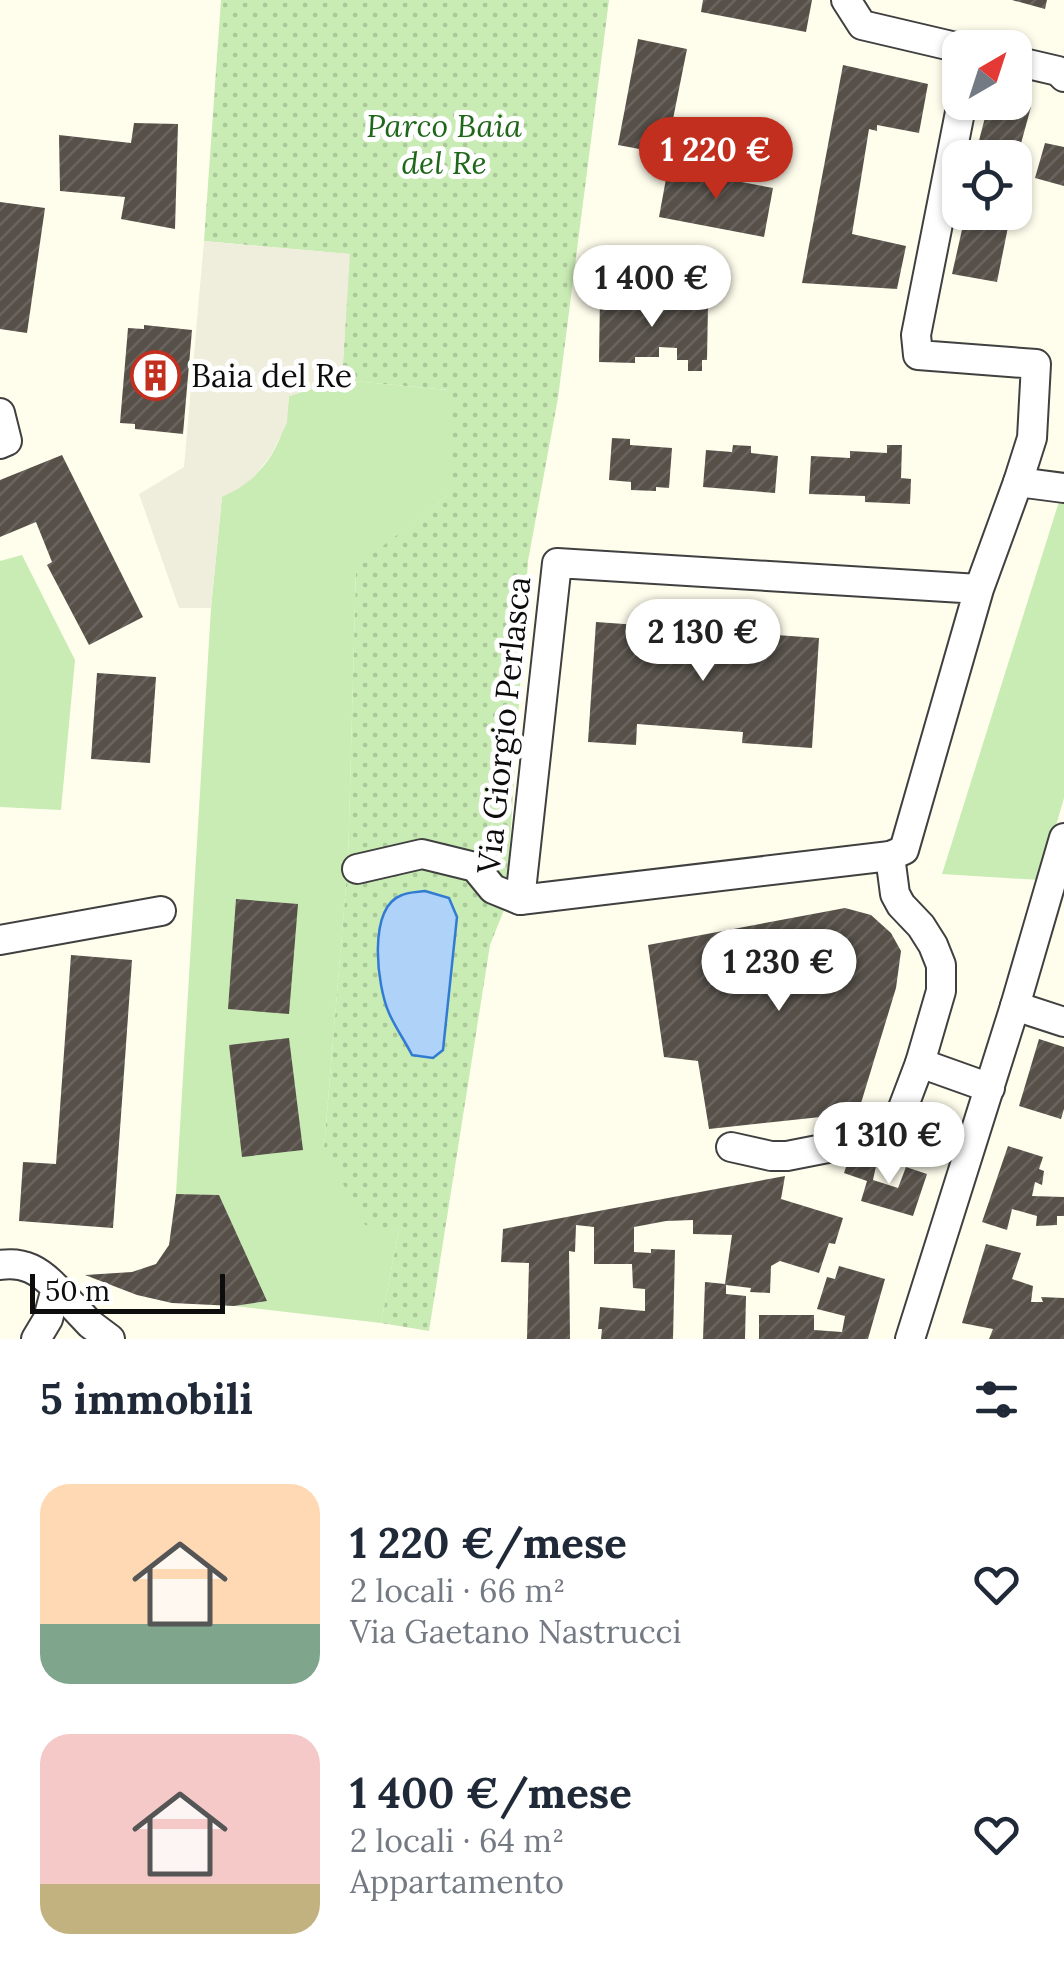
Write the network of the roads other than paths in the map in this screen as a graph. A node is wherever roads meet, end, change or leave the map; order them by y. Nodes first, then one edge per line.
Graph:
1 (846, 0) edge
2 (942, 44) edge
3 (1032, 62) edge
4 (1062, 65) edge
5 (958, 120) edge
6 (0, 413) edge
7 (4, 442) edge
8 (1018, 482) junction
9 (1064, 488) edge
10 (979, 589) junction
11 (1064, 838) edge
12 (890, 856) junction
13 (358, 869) dead end
14 (520, 900) junction
15 (161, 912) dead end
16 (0, 940) edge
17 (1016, 1006) junction
18 (1064, 1022) edge
19 (920, 1064) junction
20 (990, 1088) junction
21 (731, 1147) dead end
22 (5, 1259) edge
23 (56, 1288) junction
24 (36, 1339) edge
25 (110, 1339) edge
26 (910, 1339) edge

1 - 2 street
3 - 4 street
5 - 8 street
6 - 7 street
8 - 9 street
8 - 10 street
10 - 12 street
10 - 14 street, Via Giorgio Perlasca
11 - 17 street
12 - 14 street, Via Giorgio Perlasca
12 - 19 street
13 - 14 street
15 - 16 street
17 - 18 street
17 - 20 street
19 - 20 street
19 - 21 street
20 - 26 street
22 - 23 street
23 - 24 street
23 - 25 street

